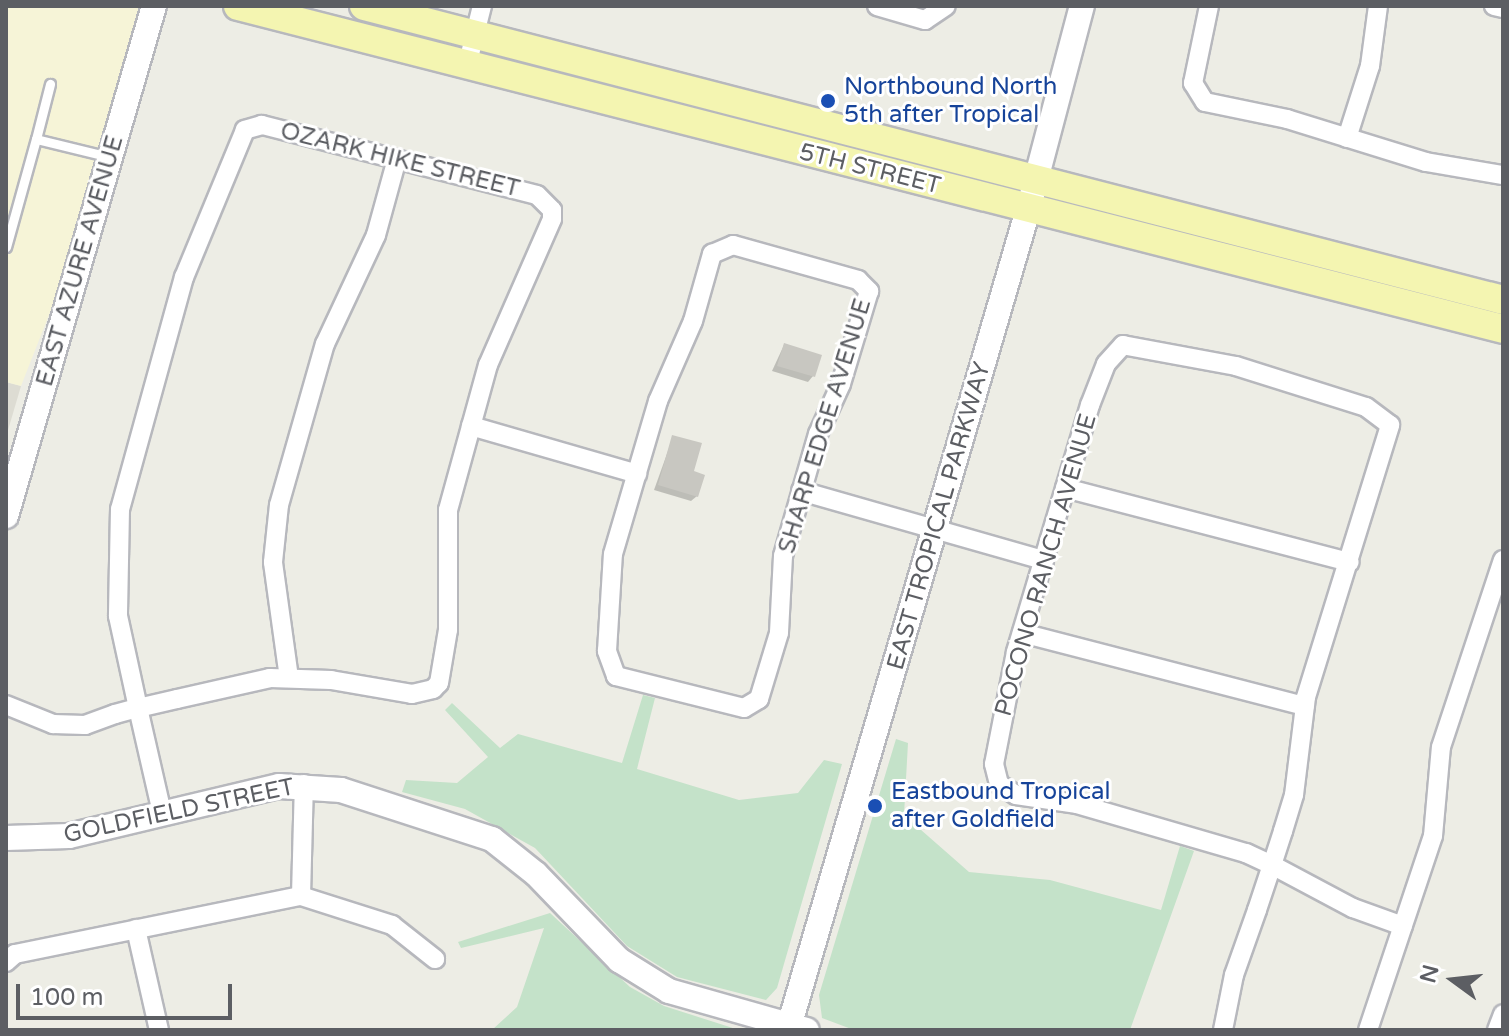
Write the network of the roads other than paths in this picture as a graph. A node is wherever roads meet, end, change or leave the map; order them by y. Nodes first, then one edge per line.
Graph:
1 (154, 6) edge
2 (238, 6) edge
3 (364, 6) edge
4 (482, 6) edge
5 (877, 6) edge
6 (1082, 6) edge
7 (1209, 6) edge
8 (1378, 6) edge
9 (1494, 6) edge
10 (1503, 8) edge
11 (942, 10) edge
12 (474, 35) junction
13 (467, 66) junction
14 (50, 84) dead end
15 (1347, 138) junction
16 (36, 139) junction
17 (110, 157) junction
18 (397, 159) junction
19 (1503, 175) edge
20 (1037, 178) junction
21 (1028, 210) junction
22 (9, 225) edge
23 (6, 247) edge
24 (1503, 300) edge
25 (1503, 329) edge
26 (471, 426) junction
27 (637, 474) junction
28 (1065, 488) junction
29 (801, 491) junction
30 (6, 513) edge
31 (935, 530) junction
32 (1044, 560) junction
33 (1503, 560) edge
34 (1350, 562) junction
35 (1022, 633) junction
36 (289, 678) junction
37 (6, 705) edge
38 (1305, 706) junction
39 (138, 708) junction
40 (304, 784) junction
41 (162, 813) junction
42 (6, 838) edge
43 (1272, 865) junction
44 (301, 896) junction
45 (1403, 926) junction
46 (136, 929) junction
47 (435, 959) dead end
48 (8, 960) edge
49 (1503, 1014) edge
50 (795, 1028) edge
51 (159, 1030) edge
52 (1223, 1030) edge
53 (1368, 1030) edge
54 (1497, 1030) edge

1 - 17 street, EAST AZURE AVENUE
2 - 13 main road, 5TH STREET
3 - 12 main road, 5TH STREET
4 - 12 street
5 - 11 street
6 - 20 street, EAST TROPICAL PARKWAY
7 - 15 street
8 - 15 street
9 - 10 street
12 - 13 street
12 - 20 main road, 5TH STREET
13 - 21 main road, 5TH STREET
14 - 16 lane
15 - 19 street
16 - 17 lane
16 - 22 lane
17 - 30 street, EAST AZURE AVENUE
18 - 26 street, OZARK HIKE STREET
18 - 36 street
18 - 39 street, OZARK HIKE STREET
20 - 21 street, EAST TROPICAL PARKWAY
20 - 24 main road, 5TH STREET
21 - 25 main road, 5TH STREET
21 - 31 street, EAST TROPICAL PARKWAY
22 - 23 lane
26 - 27 street
26 - 36 street
27 - 29 street, SHARP EDGE AVENUE
27 - 29 street, SHARP EDGE AVENUE
28 - 32 street, POCONO RANCH AVENUE
28 - 34 street
28 - 34 street, POCONO RANCH AVENUE
29 - 31 street
31 - 32 street
31 - 50 street, EAST TROPICAL PARKWAY
32 - 35 street, POCONO RANCH AVENUE
33 - 45 street
34 - 38 street
35 - 38 street
35 - 43 street, POCONO RANCH AVENUE
36 - 39 street
37 - 39 street
38 - 43 street
39 - 41 street
40 - 41 street, GOLDFIELD STREET
40 - 44 street
40 - 50 street, GOLDFIELD STREET
41 - 42 street, GOLDFIELD STREET
43 - 45 street
43 - 52 street
44 - 46 street
44 - 47 street
45 - 53 street
46 - 48 street
46 - 51 street
49 - 54 street

